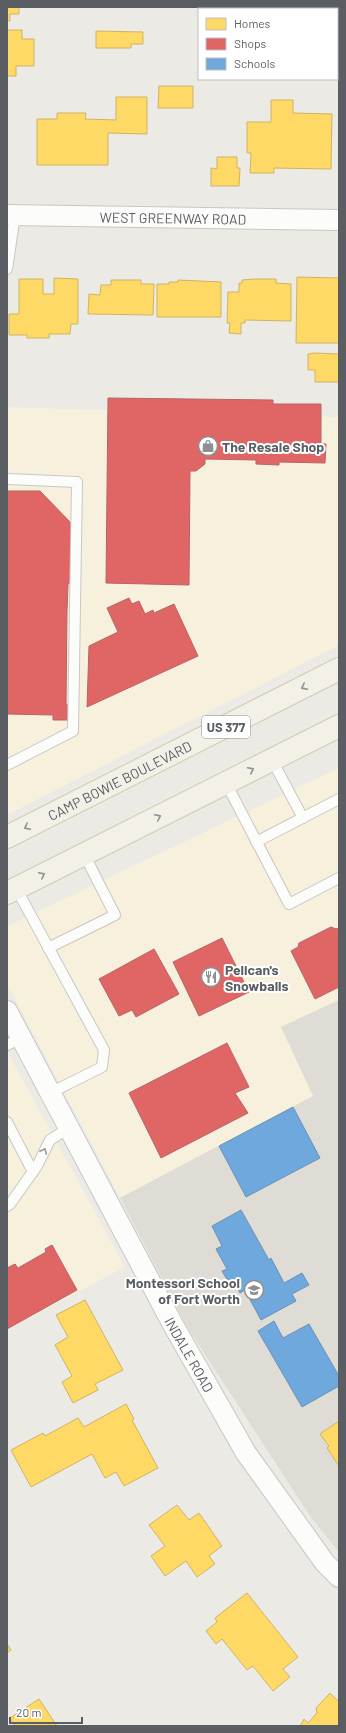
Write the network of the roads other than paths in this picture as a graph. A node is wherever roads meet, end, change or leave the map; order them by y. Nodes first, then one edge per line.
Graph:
1 (11, 215) edge
2 (339, 220) edge
3 (7, 269) edge
4 (7, 479) edge
5 (339, 669) edge
6 (339, 726) edge
7 (272, 760) junction
8 (7, 765) edge
9 (226, 783) junction
10 (339, 799) edge
11 (304, 818) junction
12 (7, 837) edge
13 (256, 842) junction
14 (84, 854) junction
15 (339, 878) edge
16 (11, 890) edge
17 (48, 948) junction
18 (7, 1011) edge
19 (14, 1041) edge
20 (50, 1093) junction
21 (7, 1122) edge
22 (69, 1128) junction
23 (33, 1172) junction
24 (7, 1206) edge
25 (339, 1578) edge

1 - 2 street, WEST GREENWAY ROAD
1 - 3 lane
4 - 8 lane
5 -> 12 main road, CAMP BOWIE BOULEVARD / US 377
6 - 7 main road
9 -> 7 main road
7 - 11 lane
9 - 13 lane
14 -> 9 main road
10 - 11 lane
11 - 13 lane
13 - 15 lane
16 -> 14 main road
14 - 17 lane
16 - 17 lane
17 - 20 lane
18 - 19 street, INDALE ROAD
19 - 20 street, INDALE ROAD
20 - 22 street, INDALE ROAD
21 - 23 lane
23 -> 22 lane
22 - 25 street, INDALE ROAD
23 - 24 lane

